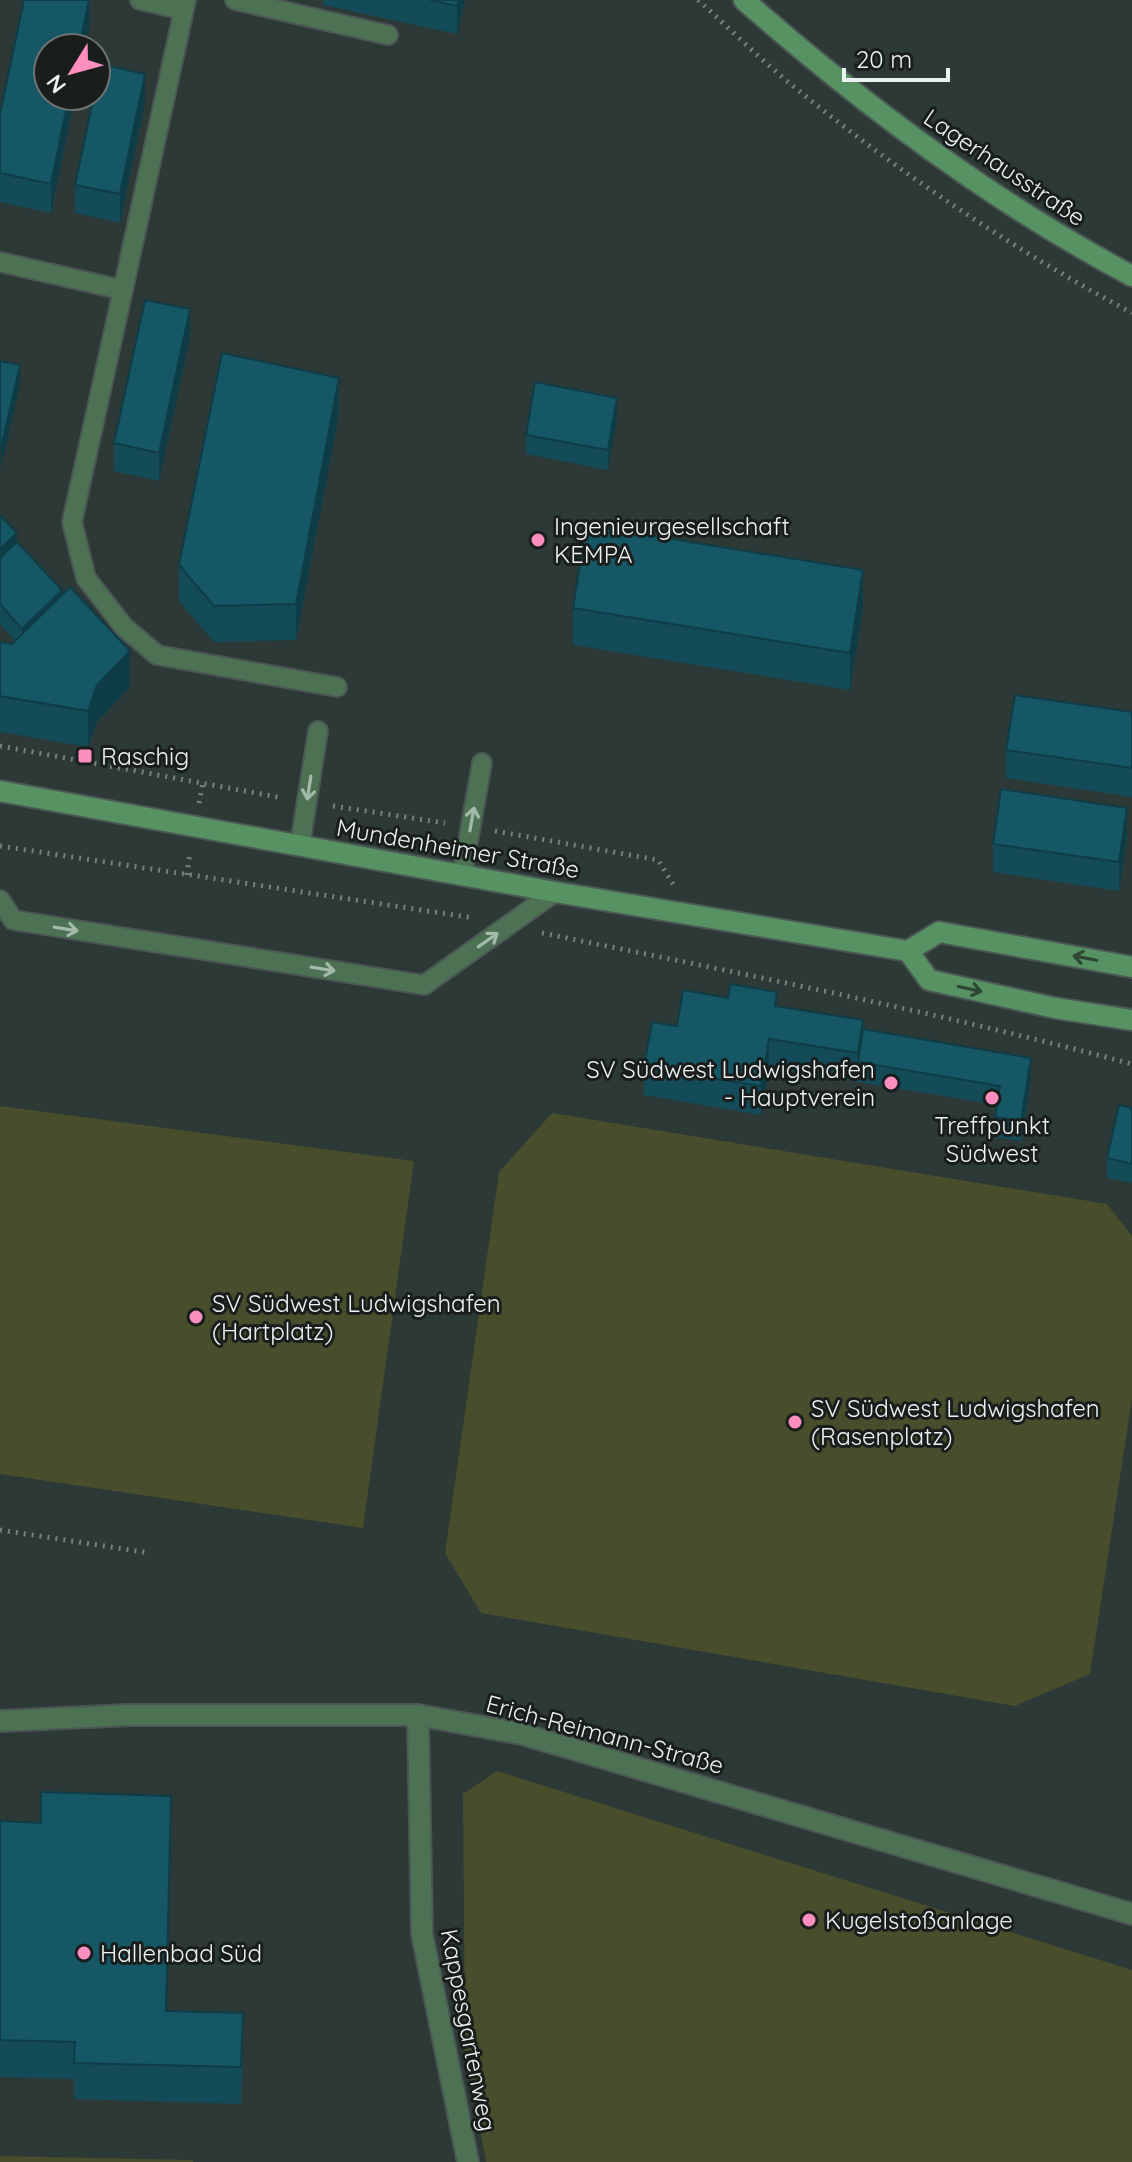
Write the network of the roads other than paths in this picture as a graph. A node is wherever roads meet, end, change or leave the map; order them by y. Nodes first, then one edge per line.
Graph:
1 (140, 0) edge
2 (235, 0) edge
3 (744, 0) edge
4 (185, 5) edge
5 (388, 35) dead end
6 (0, 262) edge
7 (1132, 276) edge
8 (123, 290) junction
9 (337, 687) dead end
10 (318, 731) dead end
11 (482, 763) dead end
12 (0, 791) edge
13 (300, 845) junction
14 (462, 875) junction
15 (555, 892) junction
16 (0, 900) edge
17 (908, 951) junction
18 (1132, 967) edge
19 (1132, 1020) edge
20 (418, 1715) junction
21 (0, 1721) edge
22 (1132, 1914) edge
23 (468, 2162) edge

1 - 4 lane
2 - 5 lane
3 - 7 street, Lagerhausstraße
4 - 8 lane
6 - 8 lane
8 - 9 lane
10 -> 13 lane
14 -> 11 lane
12 - 13 street, Mundenheimer Straße
13 - 14 street, Mundenheimer Straße
14 - 15 street, Mundenheimer Straße
16 -> 15 lane
15 - 17 street, Mundenheimer Straße
18 -> 17 street
17 -> 19 street
20 - 21 street, Erich-Reimann-Straße
20 - 22 street, Erich-Reimann-Straße
20 - 23 street, Kappesgartenweg

